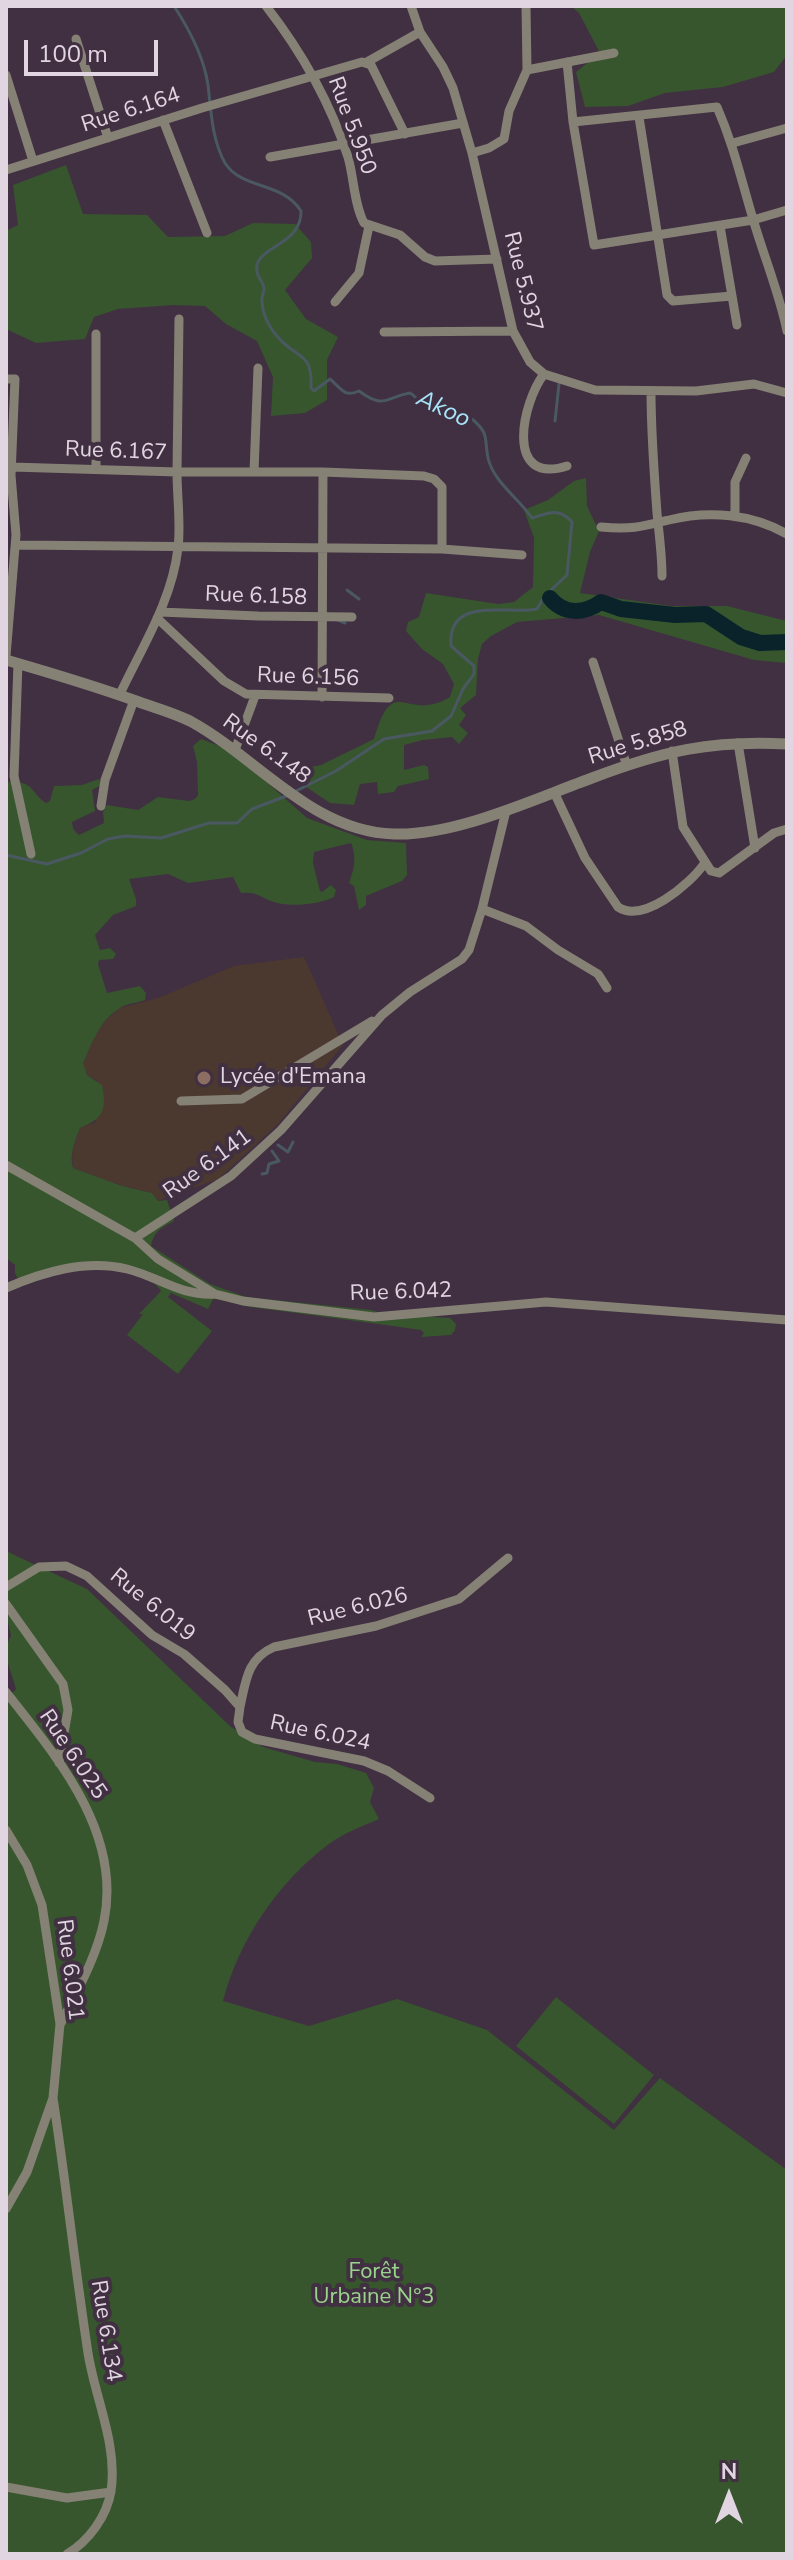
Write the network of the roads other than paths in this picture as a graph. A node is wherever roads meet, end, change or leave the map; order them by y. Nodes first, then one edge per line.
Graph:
1 (266, 6) edge
2 (411, 6) edge
3 (528, 7) edge
4 (420, 32) junction
5 (76, 39) dead end
6 (614, 53) dead end
7 (367, 62) junction
8 (567, 62) junction
9 (527, 70) junction
10 (6, 75) edge
11 (314, 77) junction
12 (639, 117) junction
13 (163, 120) junction
14 (573, 122) junction
15 (463, 123) junction
16 (787, 128) edge
17 (405, 134) junction
18 (108, 138) junction
19 (733, 143) junction
20 (343, 144) junction
21 (472, 153) junction
22 (270, 157) dead end
23 (33, 161) junction
24 (6, 170) edge
25 (787, 210) edge
26 (753, 220) junction
27 (369, 226) junction
28 (720, 226) junction
29 (207, 233) dead end
30 (657, 236) junction
31 (497, 259) junction
32 (783, 295) edge
33 (732, 296) junction
34 (335, 302) dead end
35 (179, 319) dead end
36 (737, 325) dead end
37 (513, 331) junction
38 (787, 331) edge
39 (384, 332) dead end
40 (96, 334) dead end
41 (258, 368) dead end
42 (544, 374) junction
43 (6, 379) edge
44 (651, 392) junction
45 (787, 393) edge
46 (746, 458) dead end
47 (567, 466) dead end
48 (96, 468) junction
49 (10, 472) edge
50 (177, 472) junction
51 (254, 472) junction
52 (323, 472) junction
53 (735, 515) junction
54 (658, 524) junction
55 (601, 527) dead end
56 (787, 534) edge
57 (16, 545) junction
58 (178, 547) junction
59 (322, 549) junction
60 (442, 549) junction
61 (522, 555) dead end
62 (662, 576) dead end
63 (158, 615) junction
64 (323, 617) junction
65 (352, 617) dead end
66 (10, 660) edge
67 (593, 662) dead end
68 (120, 694) junction
69 (255, 696) junction
70 (322, 697) junction
71 (389, 698) dead end
72 (134, 700) junction
73 (738, 743) junction
74 (787, 744) edge
75 (235, 750) junction
76 (672, 751) junction
77 (627, 766) junction
78 (554, 792) junction
79 (101, 806) dead end
80 (506, 811) junction
81 (787, 829) edge
82 (755, 848) junction
83 (31, 854) dead end
84 (704, 864) junction
85 (482, 909) junction
86 (607, 988) dead end
87 (382, 1015) junction
88 (181, 1101) dead end
89 (6, 1165) edge
90 (135, 1238) junction
91 (6, 1288) edge
92 (215, 1294) junction
93 (787, 1320) edge
94 (508, 1558) dead end
95 (6, 1587) edge
96 (6, 1604) edge
97 (6, 1692) edge
98 (240, 1707) junction
99 (59, 1763) junction
100 (430, 1798) dead end
101 (6, 1830) edge
102 (60, 2024) junction
103 (53, 2098) junction
104 (6, 2209) edge
105 (6, 2487) edge
106 (111, 2492) junction
107 (67, 2554) edge

1 - 11 street, Rue 5.950
2 - 4 street, Rue 5.937
3 - 9 street
4 - 7 street, Rue 6.164
4 - 15 street, Rue 5.937
5 - 18 street
6 - 8 street
7 - 11 street, Rue 6.164
7 - 17 street
8 - 9 street
8 - 14 street
9 - 21 street
10 - 23 street
11 - 13 street, Rue 6.164
11 - 20 street, Rue 5.950
12 - 14 street
12 - 19 street
12 - 30 street
13 - 18 street, Rue 6.164
13 - 29 street
14 - 30 street
15 - 17 street
15 - 21 street, Rue 5.937
16 - 19 street
17 - 20 street
18 - 23 street, Rue 6.164
19 - 26 street
20 - 22 street
20 - 27 street, Rue 5.950
21 - 31 street, Rue 5.937
23 - 24 street, Rue 6.164
25 - 26 street
26 - 28 street
26 - 32 street
27 - 31 street
27 - 34 street
28 - 30 street
28 - 33 street
30 - 33 street
31 - 37 street, Rue 5.937
32 - 38 street
33 - 36 street
35 - 50 street
37 - 39 street
37 - 42 street, Rue 5.937
40 - 48 street
41 - 51 street
42 - 44 street
42 - 47 street
43 - 49 street
44 - 45 street
44 - 54 street
46 - 53 street
48 - 49 street, Rue 6.167
48 - 50 street, Rue 6.167
49 - 57 street
50 - 51 street
50 - 58 street, Rue 6.167
51 - 52 street
52 - 59 street
52 - 60 street
53 - 54 street
53 - 56 street
54 - 55 street
54 - 62 street
57 - 58 street
57 - 66 street
58 - 59 street
58 - 63 street, Rue 6.167
59 - 60 street
59 - 64 street
60 - 61 street
63 - 64 street, Rue 6.158
63 - 68 street, Rue 6.167
63 - 69 street, Rue 6.156
64 - 65 street, Rue 6.158
64 - 70 street
66 - 68 street, Rue 6.148
66 - 83 street
67 - 77 street
68 - 72 street, Rue 6.148
69 - 70 street, Rue 6.156
69 - 75 street
70 - 71 street, Rue 6.156
72 - 75 street, Rue 6.148
72 - 79 street
73 - 74 street, Rue 5.858
73 - 76 street, Rue 5.858
73 - 82 street
75 - 80 street, Rue 6.148
76 - 77 street, Rue 5.858
76 - 84 street
77 - 78 street, Rue 5.858
78 - 80 street, Rue 5.858
78 - 84 street
80 - 85 street, Rue 6.141
81 - 82 street
82 - 84 street
85 - 86 street
85 - 87 street, Rue 6.141
87 - 88 street
87 - 90 street, Rue 6.141
89 - 90 street, Rue 6.042
90 - 92 street, Rue 6.042
91 - 92 street
92 - 93 street, Rue 6.042
94 - 98 street, Rue 6.026
95 - 98 street, Rue 6.019
96 - 99 street
97 - 99 street, Rue 6.025
98 - 100 street, Rue 6.024
99 - 102 street, Rue 6.025
101 - 102 street, Rue 6.021
102 - 103 street, Rue 6.021
103 - 104 street, Rue 6.021
103 - 106 street, Rue 6.134
105 - 106 street
106 - 107 street, Rue 6.134

